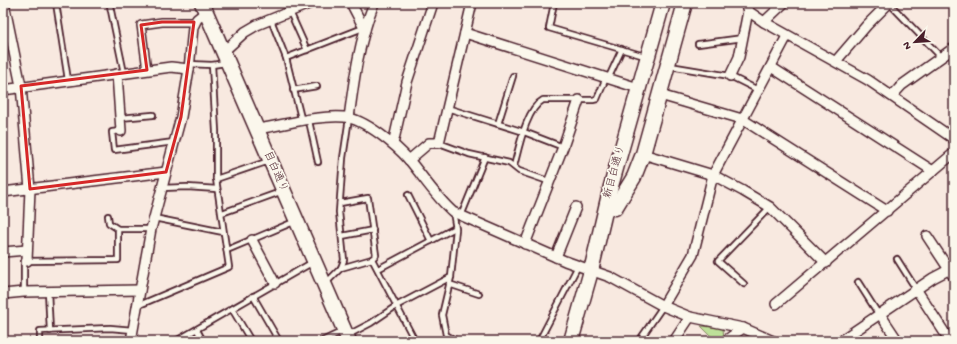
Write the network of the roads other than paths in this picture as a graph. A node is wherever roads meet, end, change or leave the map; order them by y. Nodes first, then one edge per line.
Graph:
1 (4, 3) edge
2 (56, 3) edge
3 (311, 3) edge
4 (351, 3) edge
5 (374, 3) edge
6 (433, 3) edge
7 (472, 3) edge
8 (554, 3) edge
9 (656, 3) edge
10 (663, 3) edge
11 (671, 3) edge
12 (685, 3) edge
13 (784, 3) edge
14 (889, 3) edge
15 (110, 6) dead end
16 (747, 7) edge
17 (204, 8) edge
18 (290, 12) junction
19 (271, 20) junction
20 (194, 22) junction
21 (764, 22) junction
22 (364, 29) junction
23 (465, 33) junction
24 (787, 36) junction
25 (743, 38) junction
26 (698, 44) dead end
27 (954, 48) edge
28 (307, 50) junction
29 (622, 50) junction
30 (641, 55) junction
31 (225, 57) junction
32 (941, 57) junction
33 (286, 58) junction
34 (836, 61) junction
35 (212, 65) junction
36 (668, 65) junction
37 (189, 66) junction
38 (771, 67) junction
39 (147, 70) junction
40 (121, 74) junction
41 (513, 76) dead end
42 (730, 76) junction
43 (607, 78) junction
44 (68, 80) junction
45 (21, 86) junction
46 (317, 86) dead end
47 (632, 86) junction
48 (3, 90) edge
49 (293, 90) junction
50 (758, 90) junction
51 (660, 95) junction
52 (892, 96) junction
53 (579, 100) junction
54 (447, 108) junction
55 (153, 114) dead end
56 (120, 118) junction
57 (349, 118) junction
58 (742, 119) junction
59 (305, 121) junction
60 (498, 124) junction
61 (257, 130) junction
62 (121, 131) joint
63 (524, 132) junction
64 (954, 139) edge
65 (174, 142) junction
66 (439, 143) junction
67 (393, 144) junction
68 (563, 147) junction
69 (954, 153) edge
70 (643, 154) junction
71 (486, 158) junction
72 (409, 160) junction
73 (270, 161) junction
74 (318, 162) dead end
75 (514, 166) junction
76 (933, 171) junction
77 (166, 172) junction
78 (713, 175) junction
79 (216, 179) junction
80 (548, 181) junction
81 (611, 186) junction
82 (162, 188) junction
83 (30, 189) junction
84 (217, 189) junction
85 (3, 191) edge
86 (283, 191) junction
87 (408, 195) dead end
88 (340, 203) junction
89 (576, 207) dead end
90 (615, 208) junction
91 (770, 208) junction
92 (887, 211) junction
93 (222, 212) junction
94 (457, 214) junction
95 (108, 216) dead end
96 (154, 218) junction
97 (297, 221) junction
98 (455, 228) junction
99 (118, 229) junction
100 (151, 229) junction
101 (373, 230) junction
102 (223, 232) junction
103 (342, 236) junction
104 (927, 236) dead end
105 (252, 240) junction
106 (431, 241) junction
107 (525, 244) junction
108 (27, 250) junction
109 (227, 250) junction
110 (3, 252) edge
111 (556, 257) junction
112 (372, 259) junction
113 (897, 259) dead end
114 (27, 261) junction
115 (315, 261) junction
116 (826, 263) junction
117 (341, 268) junction
118 (378, 269) junction
119 (589, 270) junction
120 (952, 271) edge
121 (451, 277) junction
122 (858, 282) dead end
123 (275, 283) junction
124 (324, 284) junction
125 (449, 284) junction
126 (744, 284) dead end
127 (916, 289) junction
128 (140, 290) junction
129 (48, 291) junction
130 (24, 292) junction
131 (3, 294) edge
132 (479, 294) dead end
133 (254, 296) junction
134 (776, 304) dead end
135 (137, 306) junction
136 (396, 306) junction
137 (663, 306) junction
138 (232, 309) junction
139 (880, 314) junction
140 (690, 317) junction
141 (743, 328) junction
142 (133, 330) junction
143 (197, 330) junction
144 (50, 331) junction
145 (347, 336) edge
146 (850, 338) edge
147 (949, 339) edge
148 (40, 341) edge
149 (131, 341) edge
150 (176, 341) edge
151 (203, 341) edge
152 (251, 341) edge
153 (279, 341) edge
154 (322, 341) edge
155 (415, 341) edge
156 (457, 341) edge
157 (539, 341) edge
158 (572, 341) edge
159 (581, 341) edge
160 (639, 341) edge
161 (674, 341) edge
162 (725, 341) edge
163 (773, 341) edge
164 (840, 341) edge
165 (898, 341) edge

1 - 45 street
2 - 44 lane
3 - 18 street
4 - 22 street
5 - 22 street
6 - 67 street
7 - 23 street
8 - 29 lane
9 - 30 main road
10 - 81 main road, 新目白通り
11 - 90 main road, 新目白通り
12 - 36 main road
13 - 21 street
14 - 32 lane
14 - 34 street
15 - 40 lane
16 - 21 street
16 - 25 street
17 - 20 street
17 - 31 main road, 目白通り
18 - 19 street
18 - 28 lane
19 - 31 street
19 - 33 lane
20 - 37 street
20 - 39 street
21 - 24 street
22 - 28 lane
22 - 57 street
23 - 43 street
23 - 54 street
24 - 34 street
24 - 38 street
25 - 26 lane
25 - 42 street
27 - 32 street
28 - 33 lane
29 - 30 lane
29 - 43 lane
30 - 47 main road
31 - 35 lane
31 - 61 main road, 目白通り
32 - 52 street
33 - 49 lane
34 - 52 street
35 - 37 lane
35 - 79 lane
36 - 42 lane
36 - 51 main road
37 - 39 street
37 - 65 street
38 - 50 street
38 - 76 street
39 - 40 street
40 - 44 street
40 - 56 street
41 - 60 lane
42 - 50 lane
43 - 47 street
43 - 53 lane
44 - 45 street
45 - 48 street
45 - 83 street
46 - 49 lane
47 - 81 main road
49 - 59 lane
50 - 58 street
51 - 58 street
51 - 70 main road
52 - 64 street
53 - 63 lane
53 - 68 street
54 - 60 lane
54 - 66 street
55 - 56 lane
56 - 62 street
57 - 59 street
57 - 67 street
57 - 88 lane
58 - 78 street
58 - 92 street
59 - 61 street
59 - 74 lane
60 - 63 lane
61 - 73 main road, 目白通り
62 - 65 lane
63 - 68 lane
63 - 75 lane
65 - 77 street
66 - 71 lane
66 - 72 street
67 - 72 street
68 - 80 street
69 - 76 street
70 - 78 street
70 - 90 main road
71 - 75 lane
71 - 94 lane
72 - 94 street
73 - 79 lane
73 - 86 main road, 目白通り
75 - 80 lane
76 - 92 street
77 - 82 street
77 - 83 street
78 - 91 street
78 - 137 street
79 - 84 lane
80 - 107 street
81 - 119 main road, 新目白通り
82 - 84 lane
82 - 96 street
83 - 85 street
83 - 108 street
84 - 93 lane
86 - 93 lane
86 - 97 main road, 目白通り
87 - 106 lane
88 - 101 lane
88 - 103 lane
89 - 111 street
90 - 119 main road, 新目白通り
91 - 116 street
91 - 126 lane
92 - 116 street
93 - 102 lane
94 - 98 lane
94 - 107 street
95 - 99 lane
96 - 100 street
96 - 102 lane
97 - 105 lane
97 - 115 main road, 目白通り
98 - 106 lane
98 - 121 lane
99 - 100 lane
99 - 114 lane
100 - 128 street
101 - 103 lane
101 - 112 lane
102 - 109 lane
103 - 117 lane
104 - 120 street
105 - 109 lane
105 - 123 street
106 - 118 lane
107 - 111 street
108 - 110 street
108 - 114 street
109 - 135 lane
111 - 119 street
112 - 117 lane
112 - 118 lane
113 - 127 lane
114 - 130 lane
115 - 123 lane
115 - 124 main road, 目白通り
116 - 134 street
117 - 124 lane
118 - 136 lane
119 - 137 street
119 - 157 lane
119 - 158 main road, 新目白通り
119 - 159 main road, 新目白通り
120 - 127 street
121 - 125 lane
121 - 136 lane
122 - 139 lane
123 - 133 lane
124 - 145 main road, 目白通り
125 - 132 lane
125 - 156 lane
127 - 139 street
127 - 147 street
128 - 129 street
128 - 135 street
129 - 130 street
129 - 144 lane
130 - 131 street
133 - 138 lane
133 - 153 lane
135 - 142 street
136 - 145 lane
136 - 155 lane
137 - 140 street
137 - 160 lane
138 - 143 lane
138 - 152 lane
139 - 146 street
139 - 165 street
140 - 141 street
140 - 161 street
141 - 162 street
141 - 163 street
142 - 144 lane
142 - 149 street
143 - 150 lane
143 - 151 lane
144 - 148 lane
145 - 154 lane
146 - 164 street

